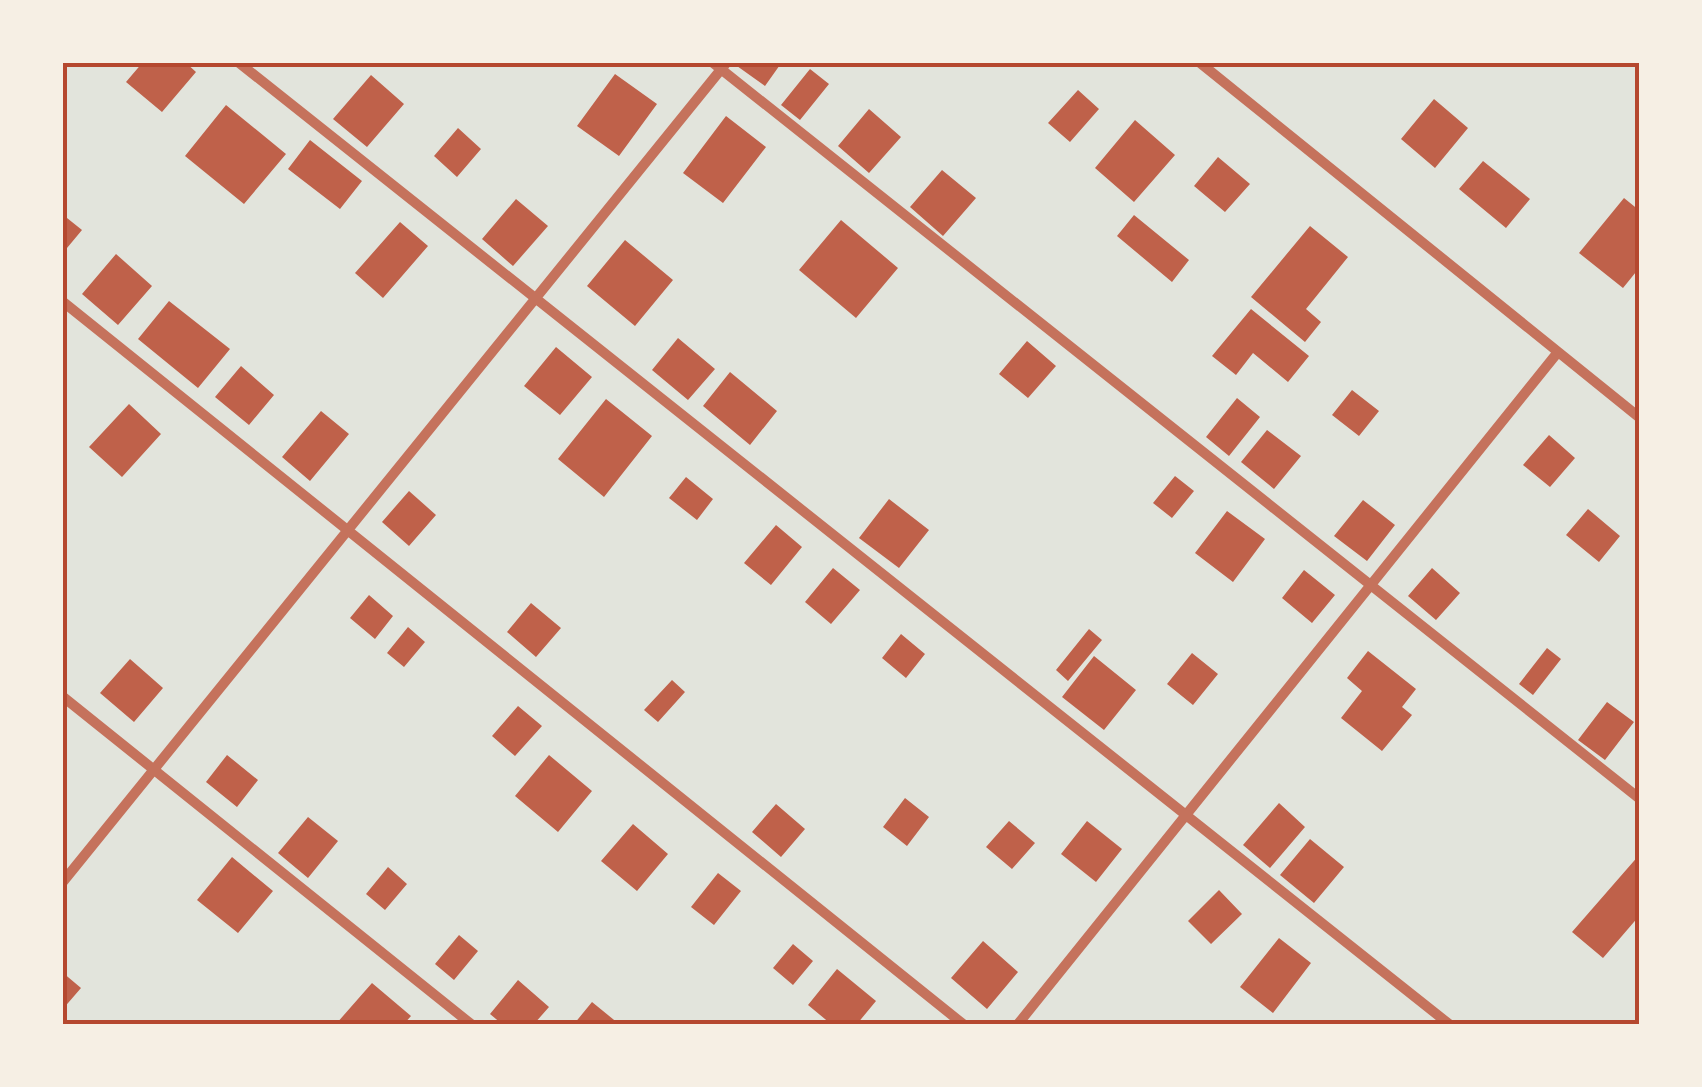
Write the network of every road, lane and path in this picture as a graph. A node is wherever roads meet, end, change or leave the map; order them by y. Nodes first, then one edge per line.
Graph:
1 (238, 62) edge
2 (1199, 62) edge
3 (720, 65) edge
4 (535, 299) junction
5 (62, 301) edge
6 (1558, 352) junction
7 (1640, 418) edge
8 (348, 530) junction
9 (1371, 586) junction
10 (62, 696) edge
11 (154, 770) junction
12 (1640, 799) edge
13 (1186, 815) junction
14 (62, 883) edge
15 (471, 1024) edge
16 (963, 1024) edge
17 (1018, 1024) edge
18 (1449, 1024) edge

1 - 4 street
2 - 6 street
3 - 4 street
3 - 9 street
4 - 8 street
4 - 13 street
5 - 8 street
6 - 7 street
6 - 9 street
8 - 11 street
8 - 16 street
9 - 12 street
9 - 13 street
10 - 11 street
11 - 14 street
11 - 15 street
13 - 17 street
13 - 18 street

